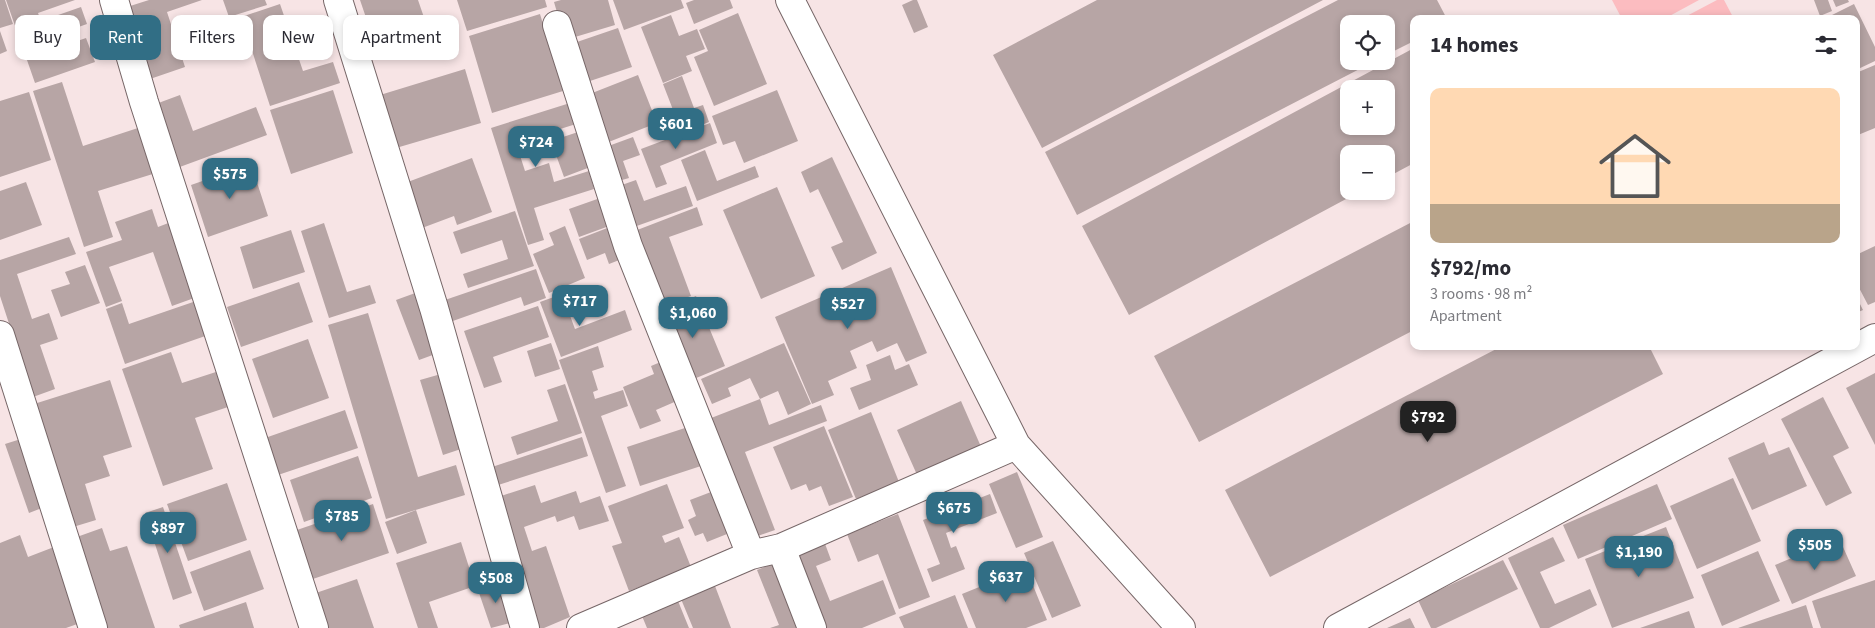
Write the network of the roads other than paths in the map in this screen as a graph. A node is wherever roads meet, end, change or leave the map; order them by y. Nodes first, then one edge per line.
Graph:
1 (114, 0) edge
2 (338, 0) edge
3 (790, 0) edge
4 (557, 25) dead end
5 (0, 335) edge
6 (1875, 338) edge
7 (1860, 346) edge
8 (1853, 350) edge
9 (1016, 445) junction
10 (780, 548) junction
11 (751, 555) junction
12 (92, 628) edge
13 (314, 628) edge
14 (525, 628) edge
15 (582, 628) edge
16 (812, 628) edge
17 (1181, 628) edge
18 (1338, 628) edge

1 - 13 street
2 - 14 street
3 - 9 street
4 - 11 street
5 - 12 street
6 - 7 street
8 - 18 street
9 - 10 street
9 - 17 street
10 - 11 street
10 - 16 street
11 - 15 street

